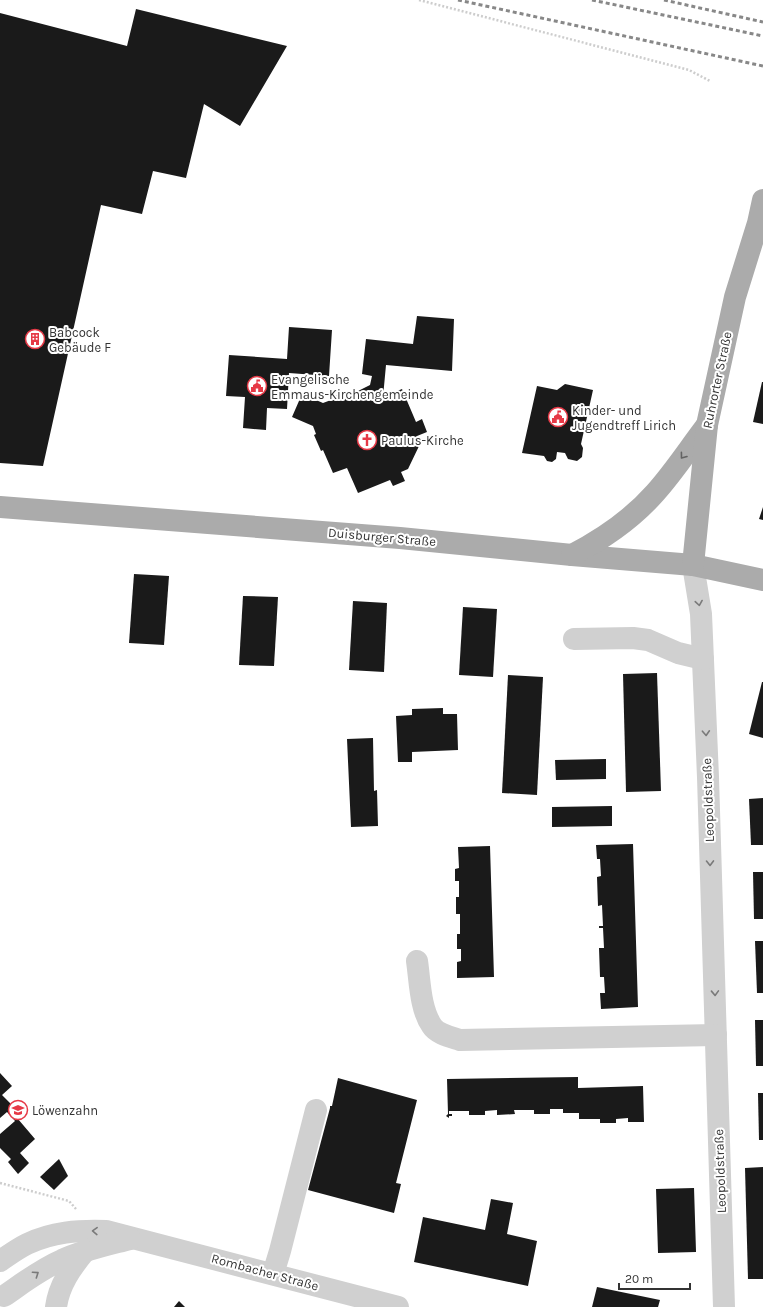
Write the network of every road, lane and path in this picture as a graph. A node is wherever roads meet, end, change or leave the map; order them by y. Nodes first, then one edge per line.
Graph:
1 (419, 0) edge
2 (710, 81) dead end
3 (763, 200) edge
4 (707, 425) junction
5 (0, 507) edge
6 (572, 555) junction
7 (693, 565) junction
8 (763, 580) edge
9 (574, 639) dead end
10 (703, 659) junction
11 (417, 961) dead end
12 (716, 1035) junction
13 (316, 1110) dead end
14 (0, 1184) edge
15 (80, 1230) junction
16 (133, 1238) junction
17 (85, 1251) junction
18 (0, 1261) edge
19 (273, 1274) junction
20 (6, 1298) edge
21 (56, 1307) edge
22 (398, 1307) edge
23 (724, 1307) edge

1 - 2 path
3 - 4 main road, Ruhrorter Straße
4 -> 6 main road
4 - 7 main road, Ruhrorter Straße
5 - 6 main road, Duisburger Straße
6 - 7 main road, Duisburger Straße
7 - 8 main road, Duisburger Straße
7 -> 10 street, Leopoldstraße
9 - 10 street
10 -> 12 street, Leopoldstraße
11 - 12 street
12 - 23 street, Leopoldstraße
13 - 19 street
14 - 15 path
16 -> 15 street, Rombacher Straße
15 - 18 street, Rombacher Straße
16 - 17 street, Rombacher Straße
16 - 19 street, Rombacher Straße
20 -> 17 street, Rombacher Straße
17 - 21 street
19 - 22 street, Rombacher Straße

